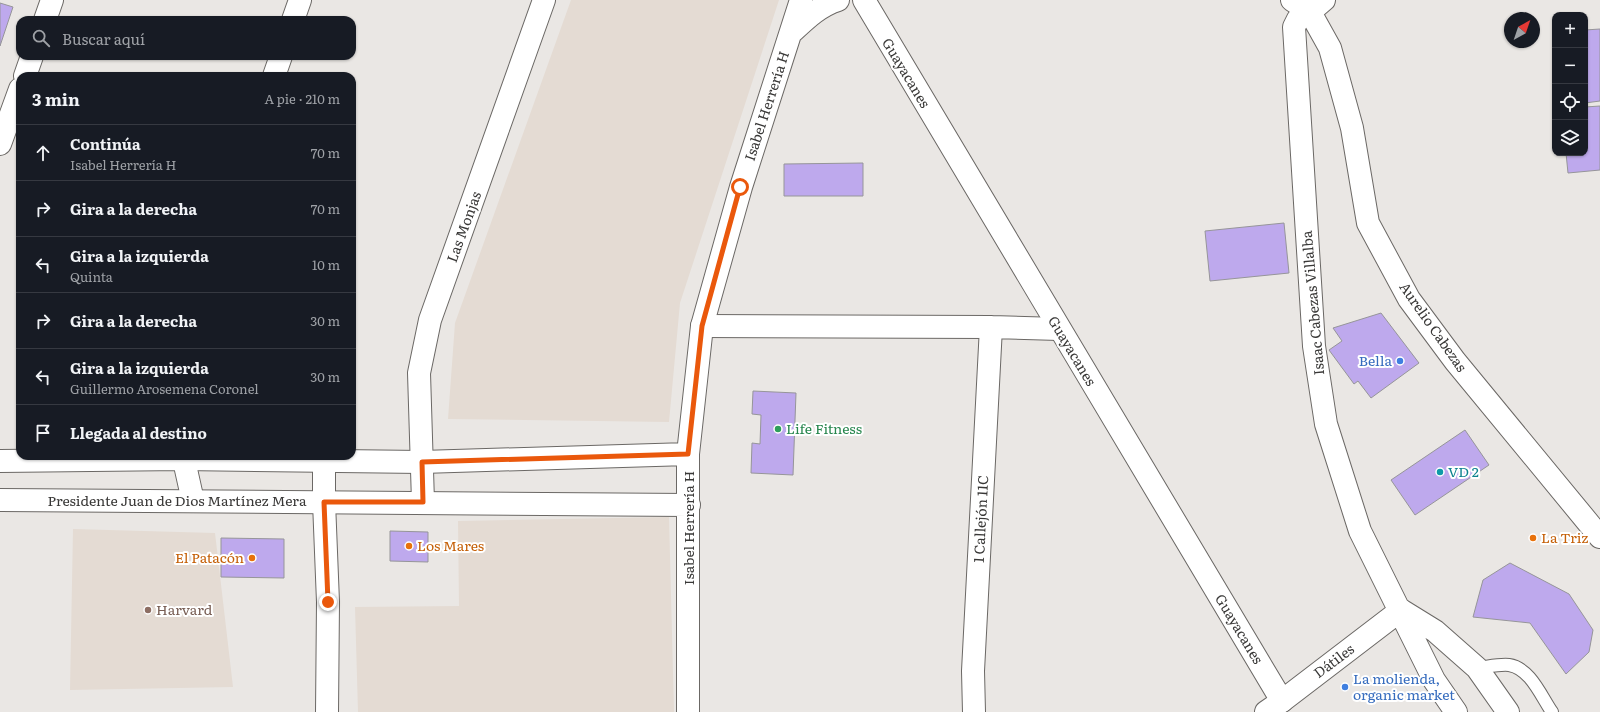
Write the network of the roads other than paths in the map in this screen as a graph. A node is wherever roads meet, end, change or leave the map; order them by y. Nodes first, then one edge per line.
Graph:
1 (52, 0) edge
2 (300, 0) edge
3 (801, 0) edge
4 (838, 0) edge
5 (1292, 0) edge
6 (541, 1) edge
7 (861, 1) edge
8 (1317, 6) edge
9 (46, 16) edge
10 (294, 16) edge
11 (791, 33) junction
12 (31, 60) edge
13 (280, 60) edge
14 (26, 72) edge
15 (275, 72) edge
16 (16, 100) edge
17 (0, 144) edge
18 (702, 326) junction
19 (991, 327) junction
20 (1059, 329) junction
21 (688, 454) junction
22 (91, 460) edge
23 (183, 460) edge
24 (324, 460) joint
25 (0, 462) edge
26 (422, 462) junction
27 (0, 500) edge
28 (193, 501) junction
29 (324, 502) junction
30 (423, 502) junction
31 (689, 505) junction
32 (1600, 537) edge
33 (1401, 610) junction
34 (1477, 668) junction
35 (1274, 706) edge
36 (327, 712) edge
37 (688, 712) edge
38 (974, 712) edge
39 (1456, 712) edge
40 (1508, 712) edge
41 (1552, 712) edge

1 - 9 street
2 - 10 street
3 - 11 street, Isabel Herrería H
4 - 11 street
5 - 8 street, Aurelio Cabezas
6 - 26 street, Las Monjas
7 - 20 street, Guayacanes
8 - 32 street, Aurelio Cabezas
8 - 33 street, Isaac Cabezas Villalba
11 - 18 street, Isabel Herrería H
12 - 14 street
13 - 15 street
16 - 17 street
18 - 19 street
18 - 21 street, Isabel Herrería H
19 - 20 street
19 - 38 street, 1 Callejón 11C
20 - 35 street, Guayacanes
21 - 26 street
21 - 31 street, Isabel Herrería H
22 - 25 street
23 - 28 street
24 - 26 street
24 - 29 street
26 - 30 street, Las Monjas
27 - 28 street, Presidente Juan de Dios Martínez Mera
28 - 29 street, Presidente Juan de Dios Martínez Mera
29 - 30 street, Presidente Juan de Dios Martínez Mera
29 - 36 street
30 - 31 street, Presidente Juan de Dios Martínez Mera
31 - 37 street, Isabel Herrería H
33 - 34 street
33 - 35 street, Dátiles
33 - 39 street, Isaac Cabezas Villalba
34 - 40 street
34 - 41 lane

